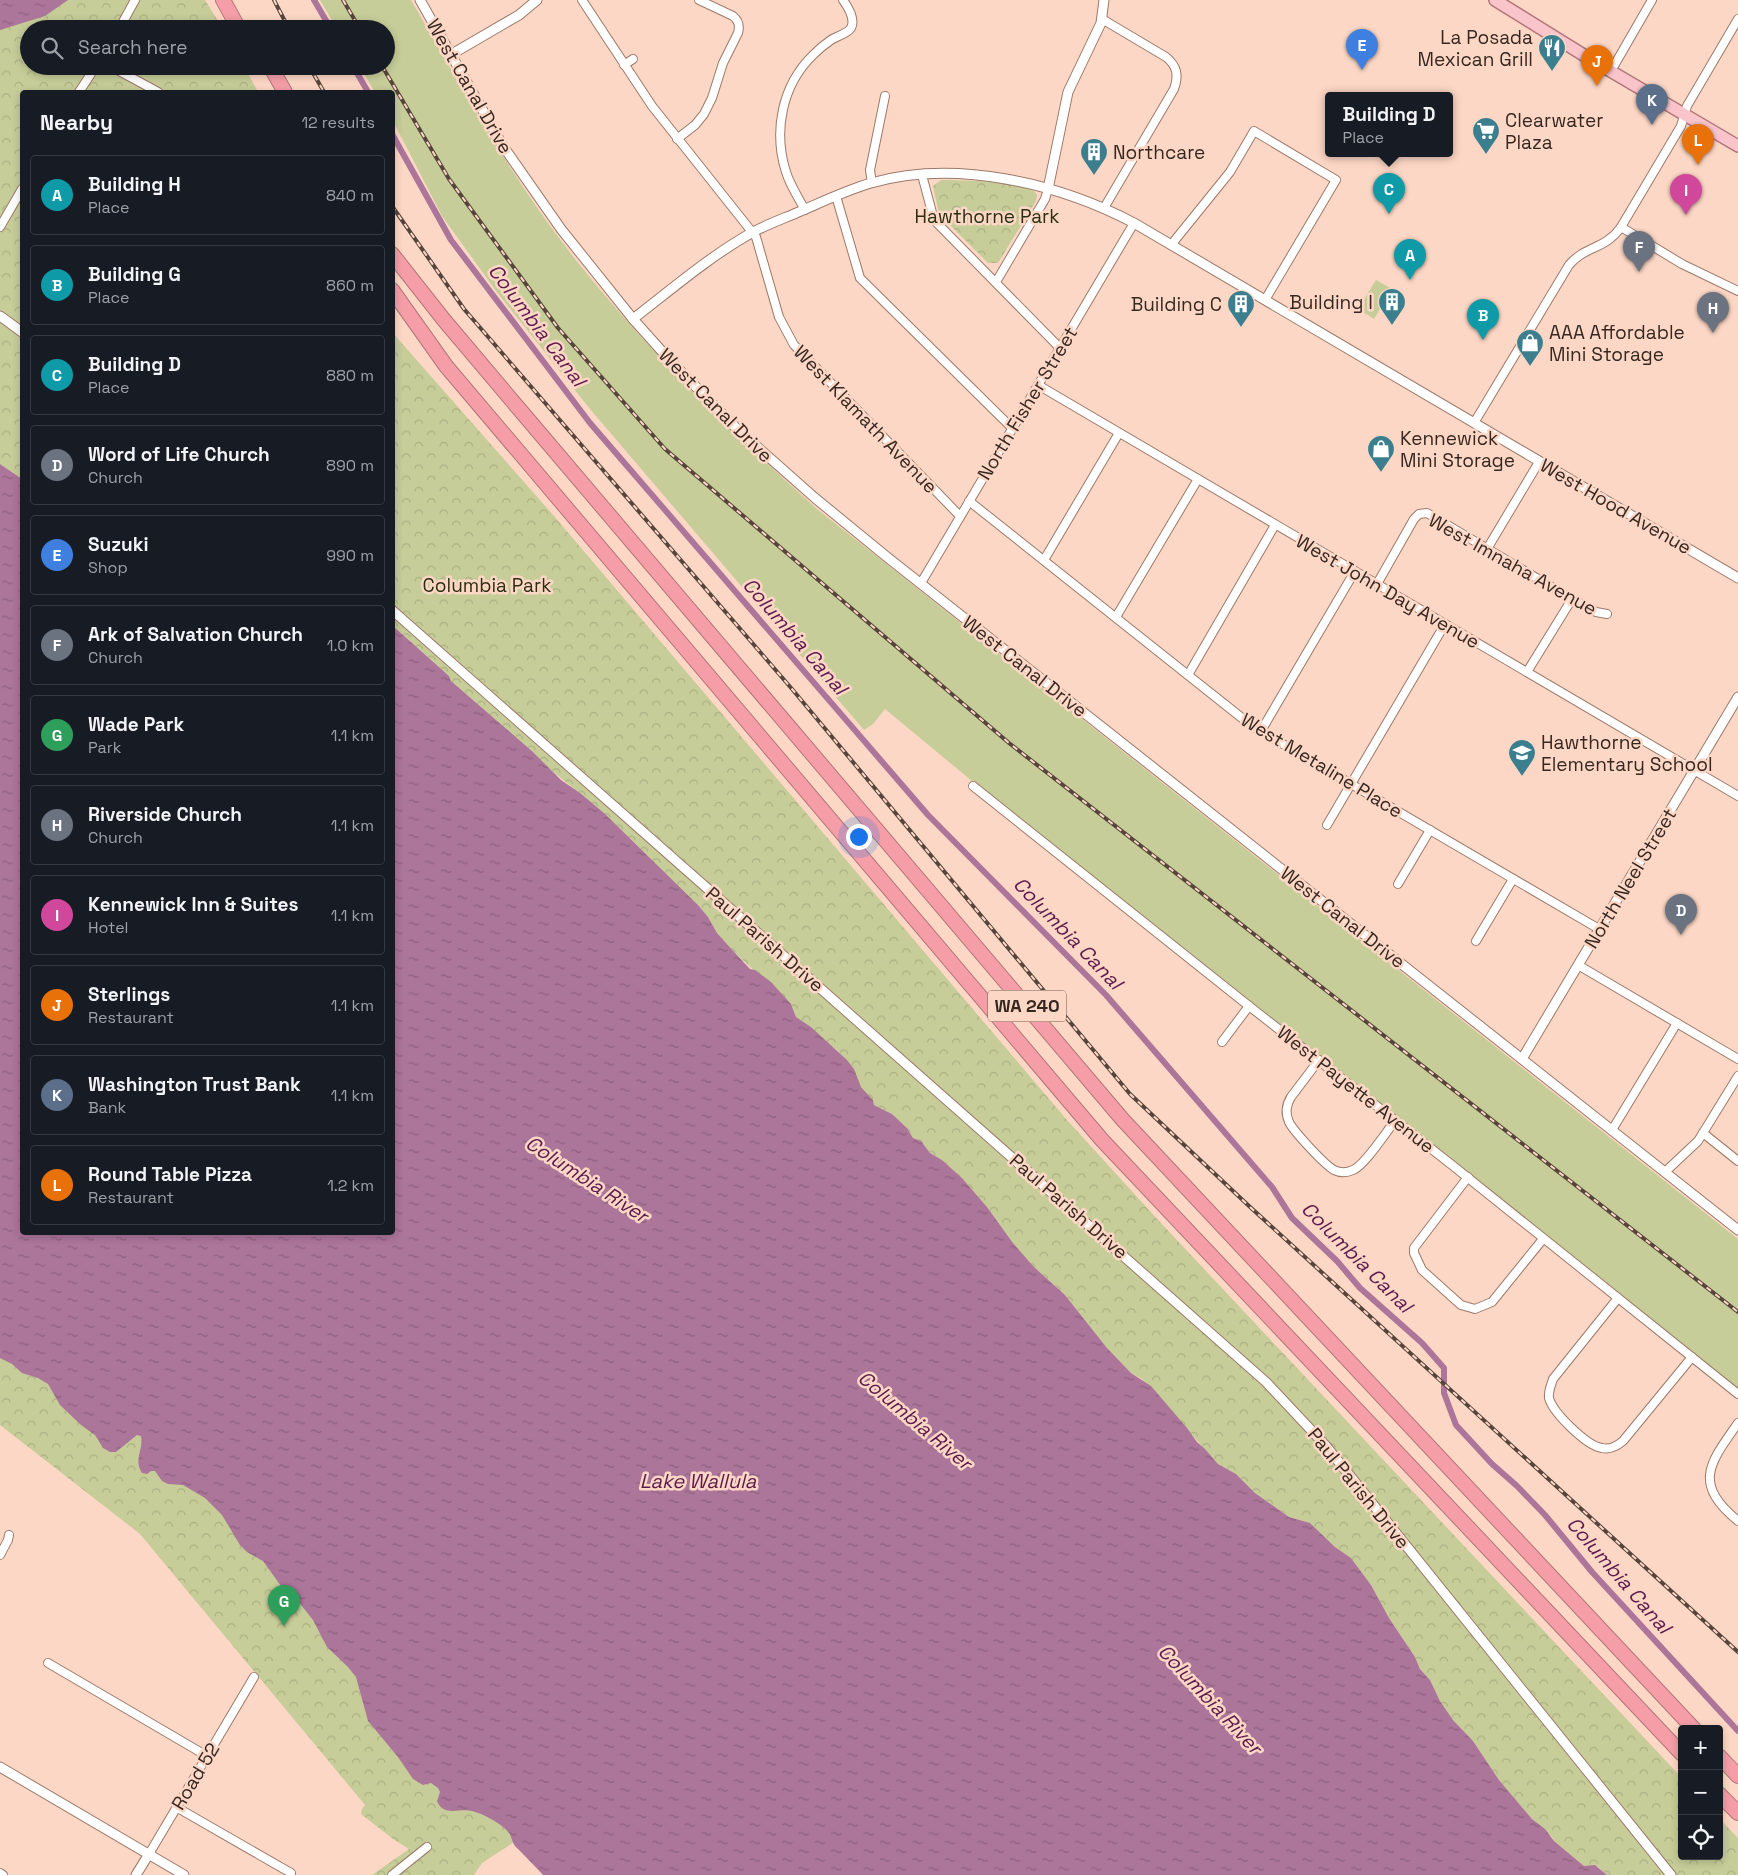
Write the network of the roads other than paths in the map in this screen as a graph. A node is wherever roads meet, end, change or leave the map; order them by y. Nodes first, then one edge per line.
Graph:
1 (135, 0) edge
2 (223, 0) edge
3 (234, 0) edge
4 (420, 0) edge
5 (537, 0) edge
6 (582, 0) edge
7 (699, 0) edge
8 (843, 0) edge
9 (1104, 0) edge
10 (1495, 0) edge
11 (1652, 0) edge
12 (1102, 19) junction
13 (1738, 19) edge
14 (123, 20) edge
15 (234, 20) edge
16 (245, 20) edge
17 (452, 54) junction
18 (633, 59) dead end
19 (624, 65) junction
20 (1611, 72) junction
21 (90, 75) edge
22 (127, 75) edge
23 (265, 75) edge
24 (275, 75) edge
25 (80, 90) edge
26 (154, 90) edge
27 (273, 90) edge
28 (284, 90) edge
29 (885, 96) dead end
30 (1685, 115) junction
31 (677, 139) junction
32 (1738, 146) edge
33 (922, 175) junction
34 (872, 183) junction
35 (1048, 189) junction
36 (20, 192) edge
37 (836, 196) junction
38 (1104, 208) junction
39 (805, 210) junction
40 (1134, 223) junction
41 (0, 227) edge
42 (1621, 227) junction
43 (753, 232) junction
44 (1171, 245) junction
45 (395, 258) edge
46 (996, 282) junction
47 (1738, 291) edge
48 (395, 294) edge
49 (1265, 300) junction
50 (395, 311) edge
51 (0, 316) edge
52 (634, 319) junction
53 (0, 323) edge
54 (20, 331) edge
55 (20, 332) edge
56 (1060, 348) junction
57 (1038, 386) junction
58 (1474, 423) junction
59 (1012, 428) junction
60 (1119, 433) junction
61 (1539, 462) junction
62 (1198, 479) junction
63 (969, 501) junction
64 (561, 502) junction
65 (960, 516) junction
66 (1275, 525) junction
67 (1487, 549) junction
68 (1044, 560) junction
69 (1355, 571) junction
70 (1738, 578) edge
71 (920, 583) junction
72 (1377, 584) junction
73 (1572, 599) junction
74 (395, 613) edge
75 (1607, 614) dead end
76 (1116, 617) junction
77 (1445, 624) junction
78 (1527, 672) junction
79 (1188, 675) junction
80 (1738, 697) edge
81 (1261, 731) junction
82 (1694, 770) junction
83 (1351, 784) junction
84 (973, 786) dead end
85 (1738, 796) edge
86 (1327, 825) dead end
87 (1430, 830) junction
88 (1513, 879) junction
89 (1398, 884) dead end
90 (1599, 930) junction
91 (1476, 942) dead end
92 (1578, 965) junction
93 (1249, 1006) junction
94 (1677, 1023) junction
95 (1222, 1042) dead end
96 (1522, 1059) junction
97 (1738, 1059) edge
98 (1319, 1060) junction
99 (1738, 1076) edge
100 (1395, 1120) junction
101 (1612, 1130) junction
102 (1703, 1133) junction
103 (1738, 1161) edge
104 (1665, 1172) junction
105 (1468, 1177) junction
106 (1738, 1230) edge
107 (1543, 1239) junction
108 (1618, 1298) junction
109 (1692, 1357) junction
110 (1738, 1394) edge
111 (1738, 1423) edge
112 (1738, 1521) edge
113 (9, 1535) dead end
114 (0, 1555) edge
115 (48, 1662) dead end
116 (254, 1677) dead end
117 (1690, 1725) edge
118 (1678, 1750) edge
119 (207, 1756) junction
120 (1723, 1760) edge
121 (0, 1767) edge
122 (1738, 1776) edge
123 (1723, 1798) edge
124 (176, 1807) junction
125 (1738, 1814) edge
126 (427, 1847) dead end
127 (148, 1854) junction
128 (291, 1873) dead end
129 (136, 1875) edge
130 (184, 1875) edge
131 (392, 1875) edge
132 (1671, 1875) edge

1 - 14 street
2 - 15 highway
3 - 16 highway
4 - 17 street, West Canal Drive
5 - 17 street
6 - 19 street, West Klamath Avenue
7 - 31 street
8 - 39 street
9 - 12 street
10 - 20 main road
11 - 20 street
12 - 35 street
12 - 38 street
13 - 30 street
17 - 52 street, West Canal Drive
18 - 19 street
19 - 31 street, West Klamath Avenue
20 - 30 main road
21 - 25 street
22 - 26 street
23 - 27 highway
24 - 28 highway
29 - 34 street
30 - 32 main road
30 - 42 street
31 - 43 street, West Klamath Avenue
33 - 34 street, West Hood Avenue
33 - 35 street, West Hood Avenue
33 - 46 street
34 - 37 street, West Hood Avenue
35 - 38 street, West Hood Avenue
35 - 46 street
36 - 41 street
37 - 39 street, West Hood Avenue
37 - 59 street
38 - 40 street, West Hood Avenue
39 - 43 street, West Hood Avenue
40 - 44 street, West Hood Avenue
40 - 56 street, North Fisher Street
42 - 47 street
42 - 58 street
43 - 52 street, West Hood Avenue
43 - 65 street, West Klamath Avenue
44 - 49 street, West Hood Avenue
44 - 49 street
45 - 117 highway, WA 240
46 - 56 street
48 - 64 highway, WA 240
49 - 58 street, West Hood Avenue
50 - 64 highway
51 - 54 street
52 - 71 street, West Canal Drive
53 - 55 street
56 - 57 street, North Fisher Street
57 - 59 street, North Fisher Street
57 - 60 street, West John Day Avenue
58 - 61 street, West Hood Avenue
59 - 63 street, North Fisher Street
60 - 62 street, West John Day Avenue
60 - 68 street
61 - 67 street
61 - 70 street, West Hood Avenue
62 - 66 street, West John Day Avenue
62 - 76 street
63 - 65 street, North Fisher Street
63 - 68 street, West Metaline Place
64 - 118 highway, WA 240
65 - 71 street, North Fisher Street
66 - 69 street, West John Day Avenue
66 - 79 street
67 - 72 street, West Imnaha Avenue
67 - 73 street, West Imnaha Avenue
68 - 76 street, West Metaline Place
69 - 72 street, West John Day Avenue
69 - 81 street
71 - 96 street, West Canal Drive
72 - 77 street, West John Day Avenue
73 - 75 street, West Imnaha Avenue
73 - 78 street
74 - 132 street, Paul Parish Drive
76 - 79 street, West Metaline Place
77 - 78 street, West John Day Avenue
77 - 83 street
78 - 82 street, West John Day Avenue
79 - 81 street, West Metaline Place
80 - 82 street, North Neel Street
81 - 83 street, West Metaline Place
82 - 85 street, West John Day Avenue
82 - 90 street, North Neel Street
83 - 86 street
83 - 87 street, West Metaline Place
84 - 93 street, West Payette Avenue
87 - 88 street, West Metaline Place
87 - 89 street
88 - 90 street, West Metaline Place
88 - 91 street
90 - 92 street, North Neel Street
92 - 94 street
92 - 96 street, North Neel Street
93 - 95 street
93 - 98 street, West Payette Avenue
94 - 97 street
94 - 101 street
96 - 101 street, West Canal Drive
98 - 100 street, West Payette Avenue
98 - 100 street
99 - 102 street
100 - 105 street, West Payette Avenue
101 - 104 street, West Canal Drive
102 - 103 street
102 - 104 street
104 - 106 street, West Canal Drive
105 - 107 street, West Payette Avenue
105 - 107 street
107 - 108 street, West Payette Avenue
108 - 109 street, West Payette Avenue
108 - 109 street
109 - 110 street, West Payette Avenue
111 - 112 street
113 - 114 street
115 - 119 street
116 - 119 street, Road 52
119 - 124 street, Road 52
120 - 122 highway
121 - 127 street
123 - 125 highway
124 - 127 street, Road 52
124 - 128 street
126 - 131 street
127 - 129 street, Road 52
127 - 130 street

